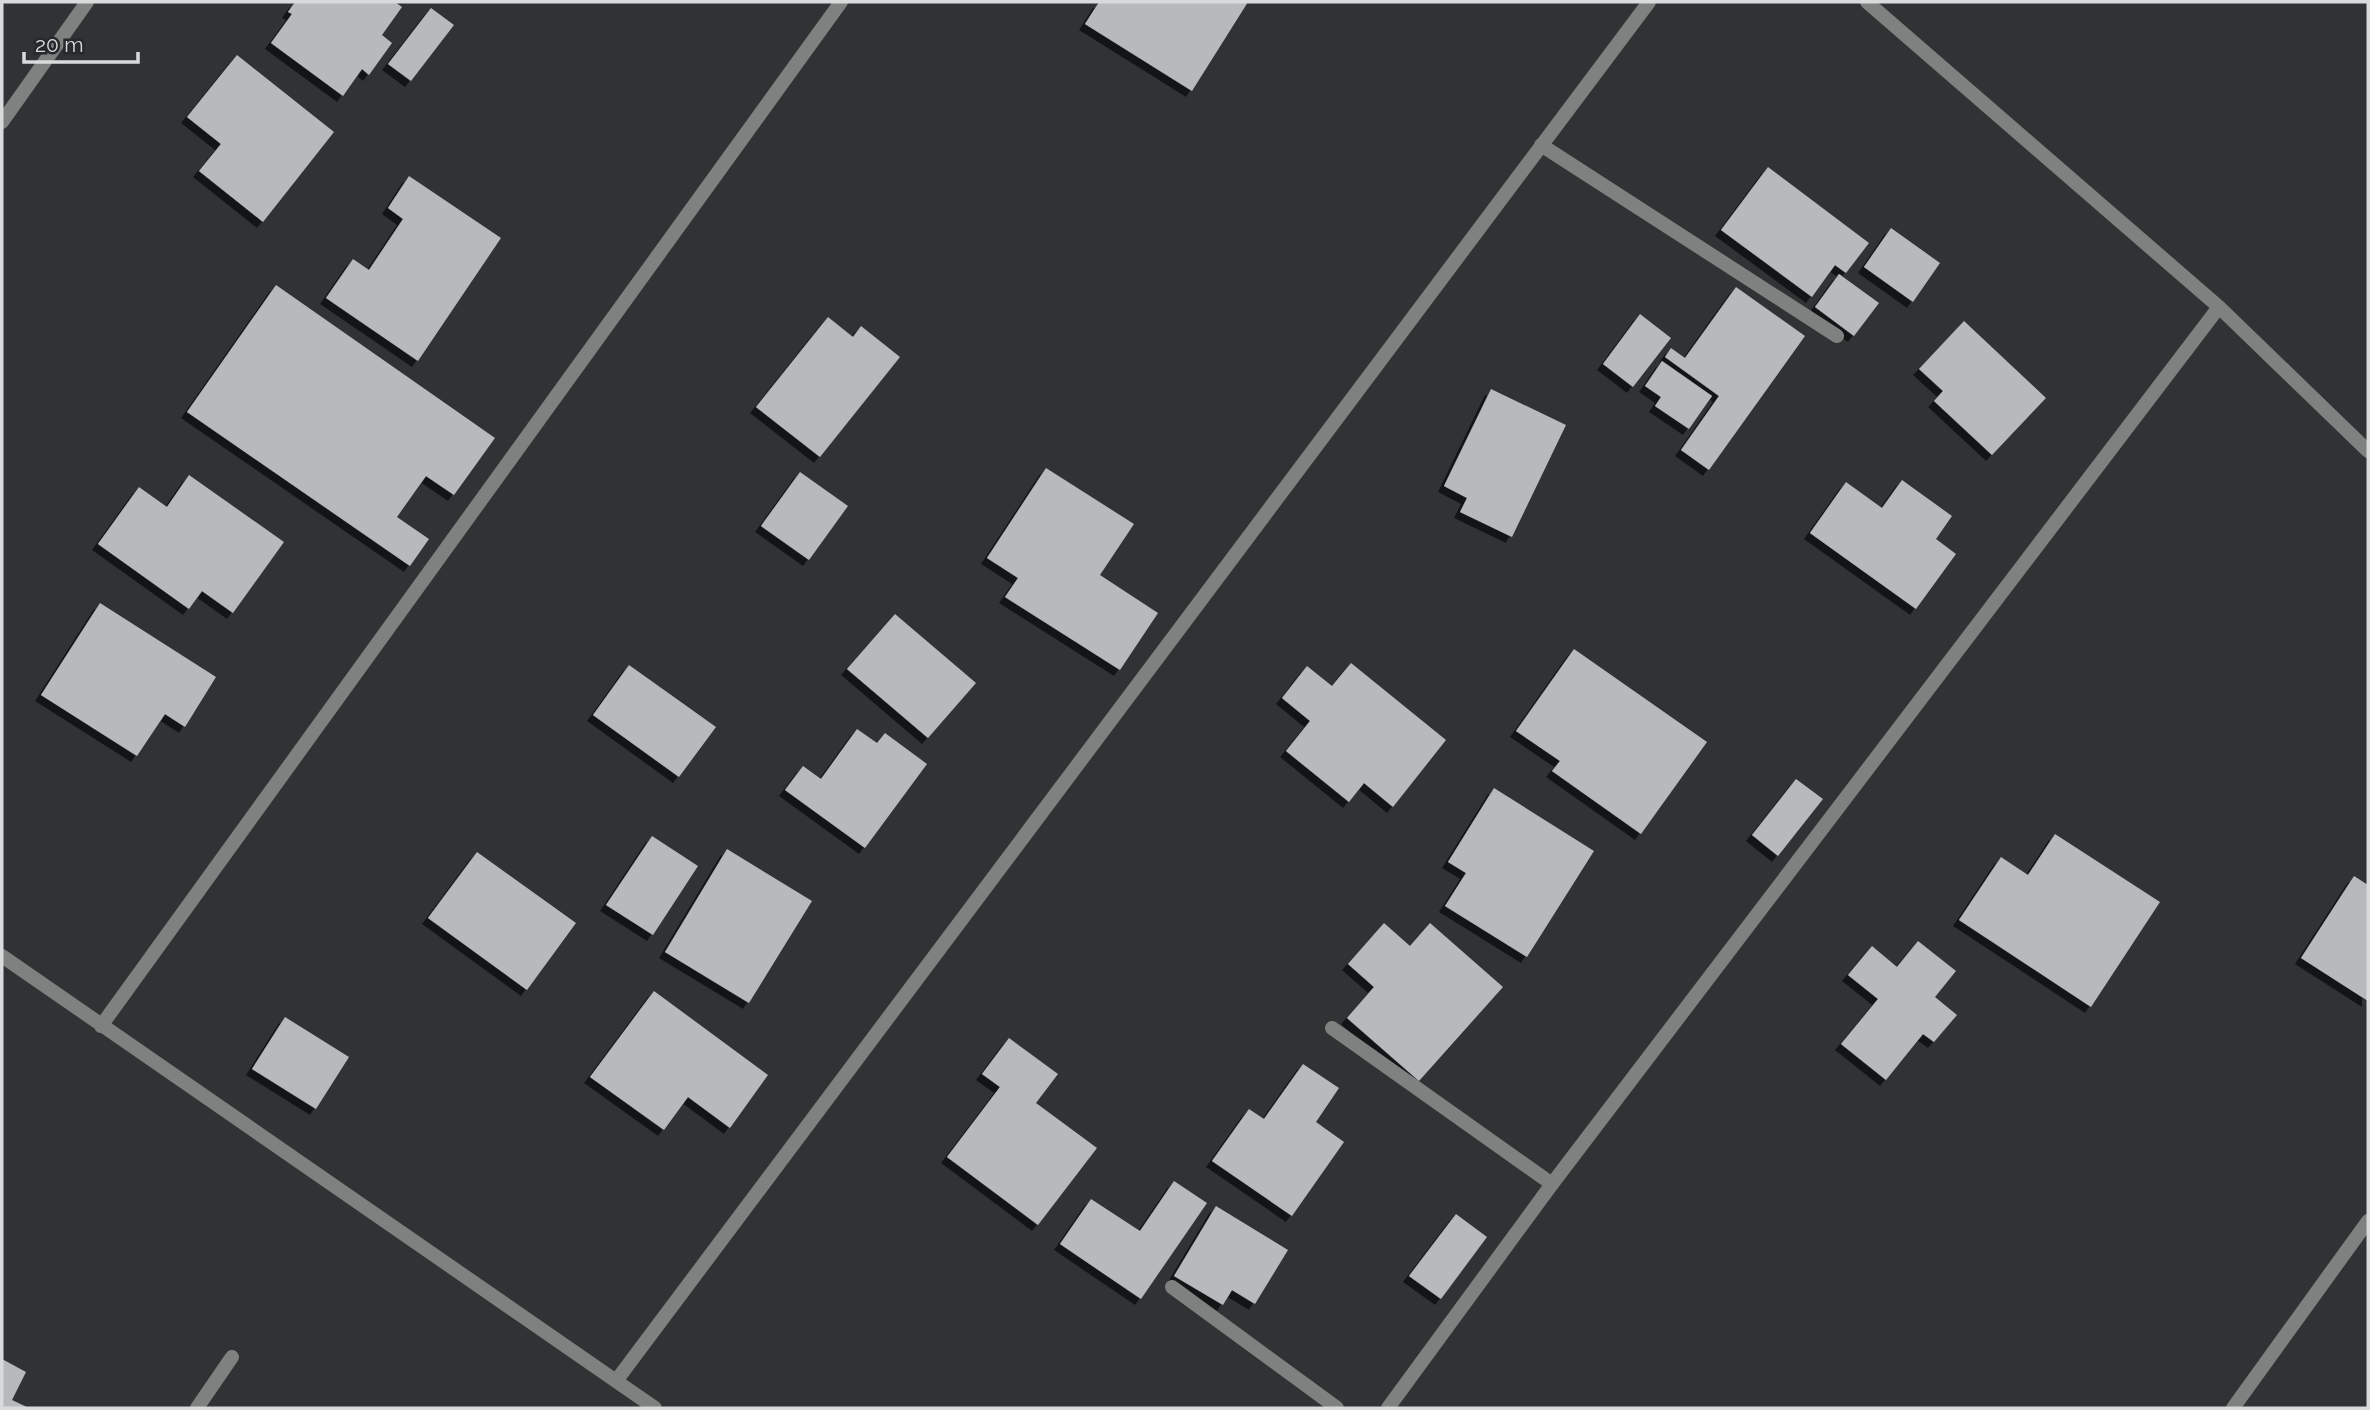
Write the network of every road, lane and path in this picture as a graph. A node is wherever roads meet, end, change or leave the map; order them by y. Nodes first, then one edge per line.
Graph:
1 (87, 2) edge
2 (841, 2) edge
3 (1649, 2) edge
4 (1867, 2) edge
5 (2, 122) edge
6 (1541, 145) junction
7 (2219, 307) junction
8 (1837, 336) dead end
9 (2368, 451) edge
10 (2, 956) edge
11 (101, 1026) junction
12 (1332, 1028) dead end
13 (1552, 1184) junction
14 (2368, 1221) edge
15 (1172, 1287) dead end
16 (232, 1357) dead end
17 (615, 1381) junction
18 (197, 1408) edge
19 (655, 1408) edge
20 (1337, 1408) edge
21 (1388, 1408) edge
22 (2233, 1408) edge

1 - 5 street
2 - 11 street
3 - 6 street
4 - 7 street
6 - 8 street
6 - 17 street
7 - 9 street
7 - 13 street
10 - 11 street
11 - 17 street
12 - 13 street
13 - 21 street
14 - 22 street
15 - 20 street
16 - 18 street
17 - 19 street

